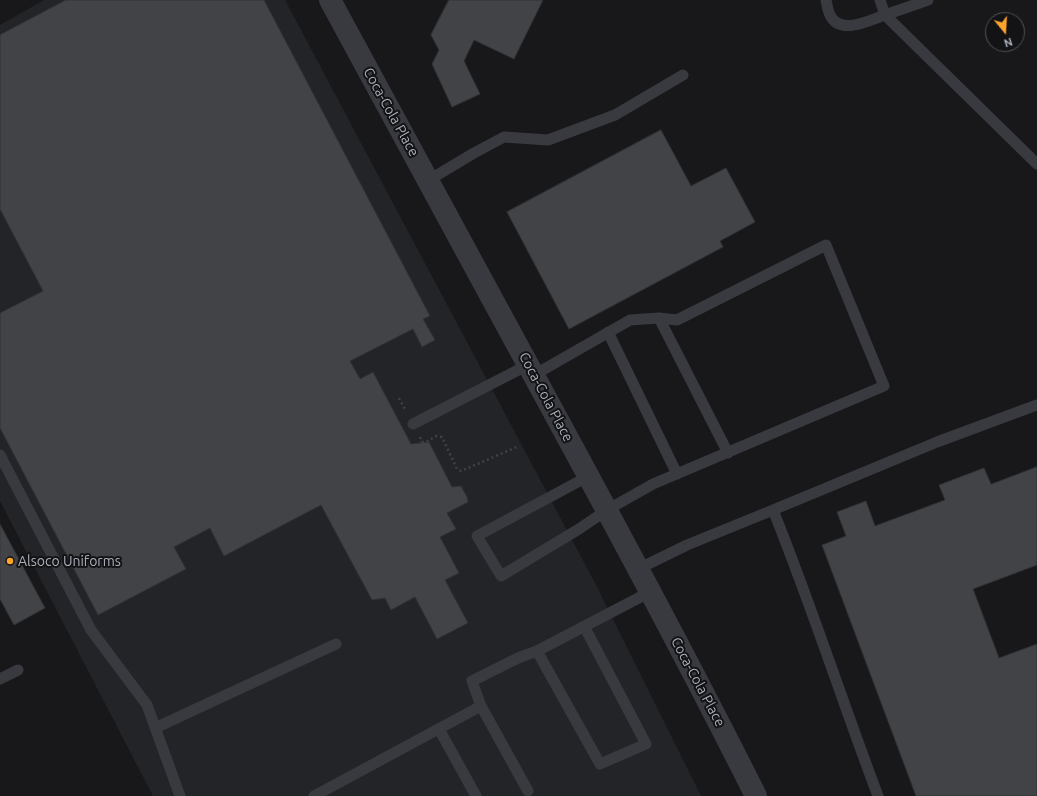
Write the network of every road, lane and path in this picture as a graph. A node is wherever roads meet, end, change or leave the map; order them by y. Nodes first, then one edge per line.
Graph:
1 (330, 0) edge
2 (826, 0) edge
3 (880, 0) edge
4 (928, 0) edge
5 (885, 14) junction
6 (683, 75) dead end
7 (1037, 164) edge
8 (429, 180) junction
9 (659, 318) junction
10 (608, 332) junction
11 (531, 370) junction
12 (399, 398) dead end
13 (1037, 405) edge
14 (413, 424) junction
15 (519, 446) dead end
16 (728, 452) junction
17 (0, 455) edge
18 (677, 474) junction
19 (589, 476) junction
20 (607, 510) junction
21 (773, 510) junction
22 (638, 569) junction
23 (650, 592) junction
24 (584, 626) junction
25 (336, 644) dead end
26 (537, 651) junction
27 (18, 670) dead end
28 (0, 679) edge
29 (481, 706) junction
30 (155, 728) junction
31 (439, 729) junction
32 (528, 791) dead end
33 (180, 796) edge
34 (314, 796) edge
35 (476, 796) edge
36 (756, 796) edge
37 (878, 796) edge

1 - 8 street, Coca-Cola Place
2 - 5 lane
3 - 5 lane
4 - 5 lane
5 - 7 lane
6 - 8 lane
8 - 11 street, Coca-Cola Place
9 - 10 lane
9 - 16 lane
9 - 16 lane
10 - 11 lane
10 - 18 lane
11 - 14 lane
11 - 19 street, Coca-Cola Place
12 - 14 path
13 - 21 lane
14 - 15 path
16 - 18 lane
17 - 30 lane
18 - 20 lane
19 - 20 street, Coca-Cola Place
19 - 20 lane
20 - 22 street, Coca-Cola Place
21 - 22 lane
21 - 37 lane
22 - 23 street, Coca-Cola Place
23 - 24 lane
23 - 36 street, Coca-Cola Place
24 - 26 lane
24 - 26 lane
25 - 30 lane
26 - 29 lane
27 - 28 lane
29 - 31 lane
29 - 32 lane
30 - 33 lane
31 - 34 lane
31 - 35 lane

